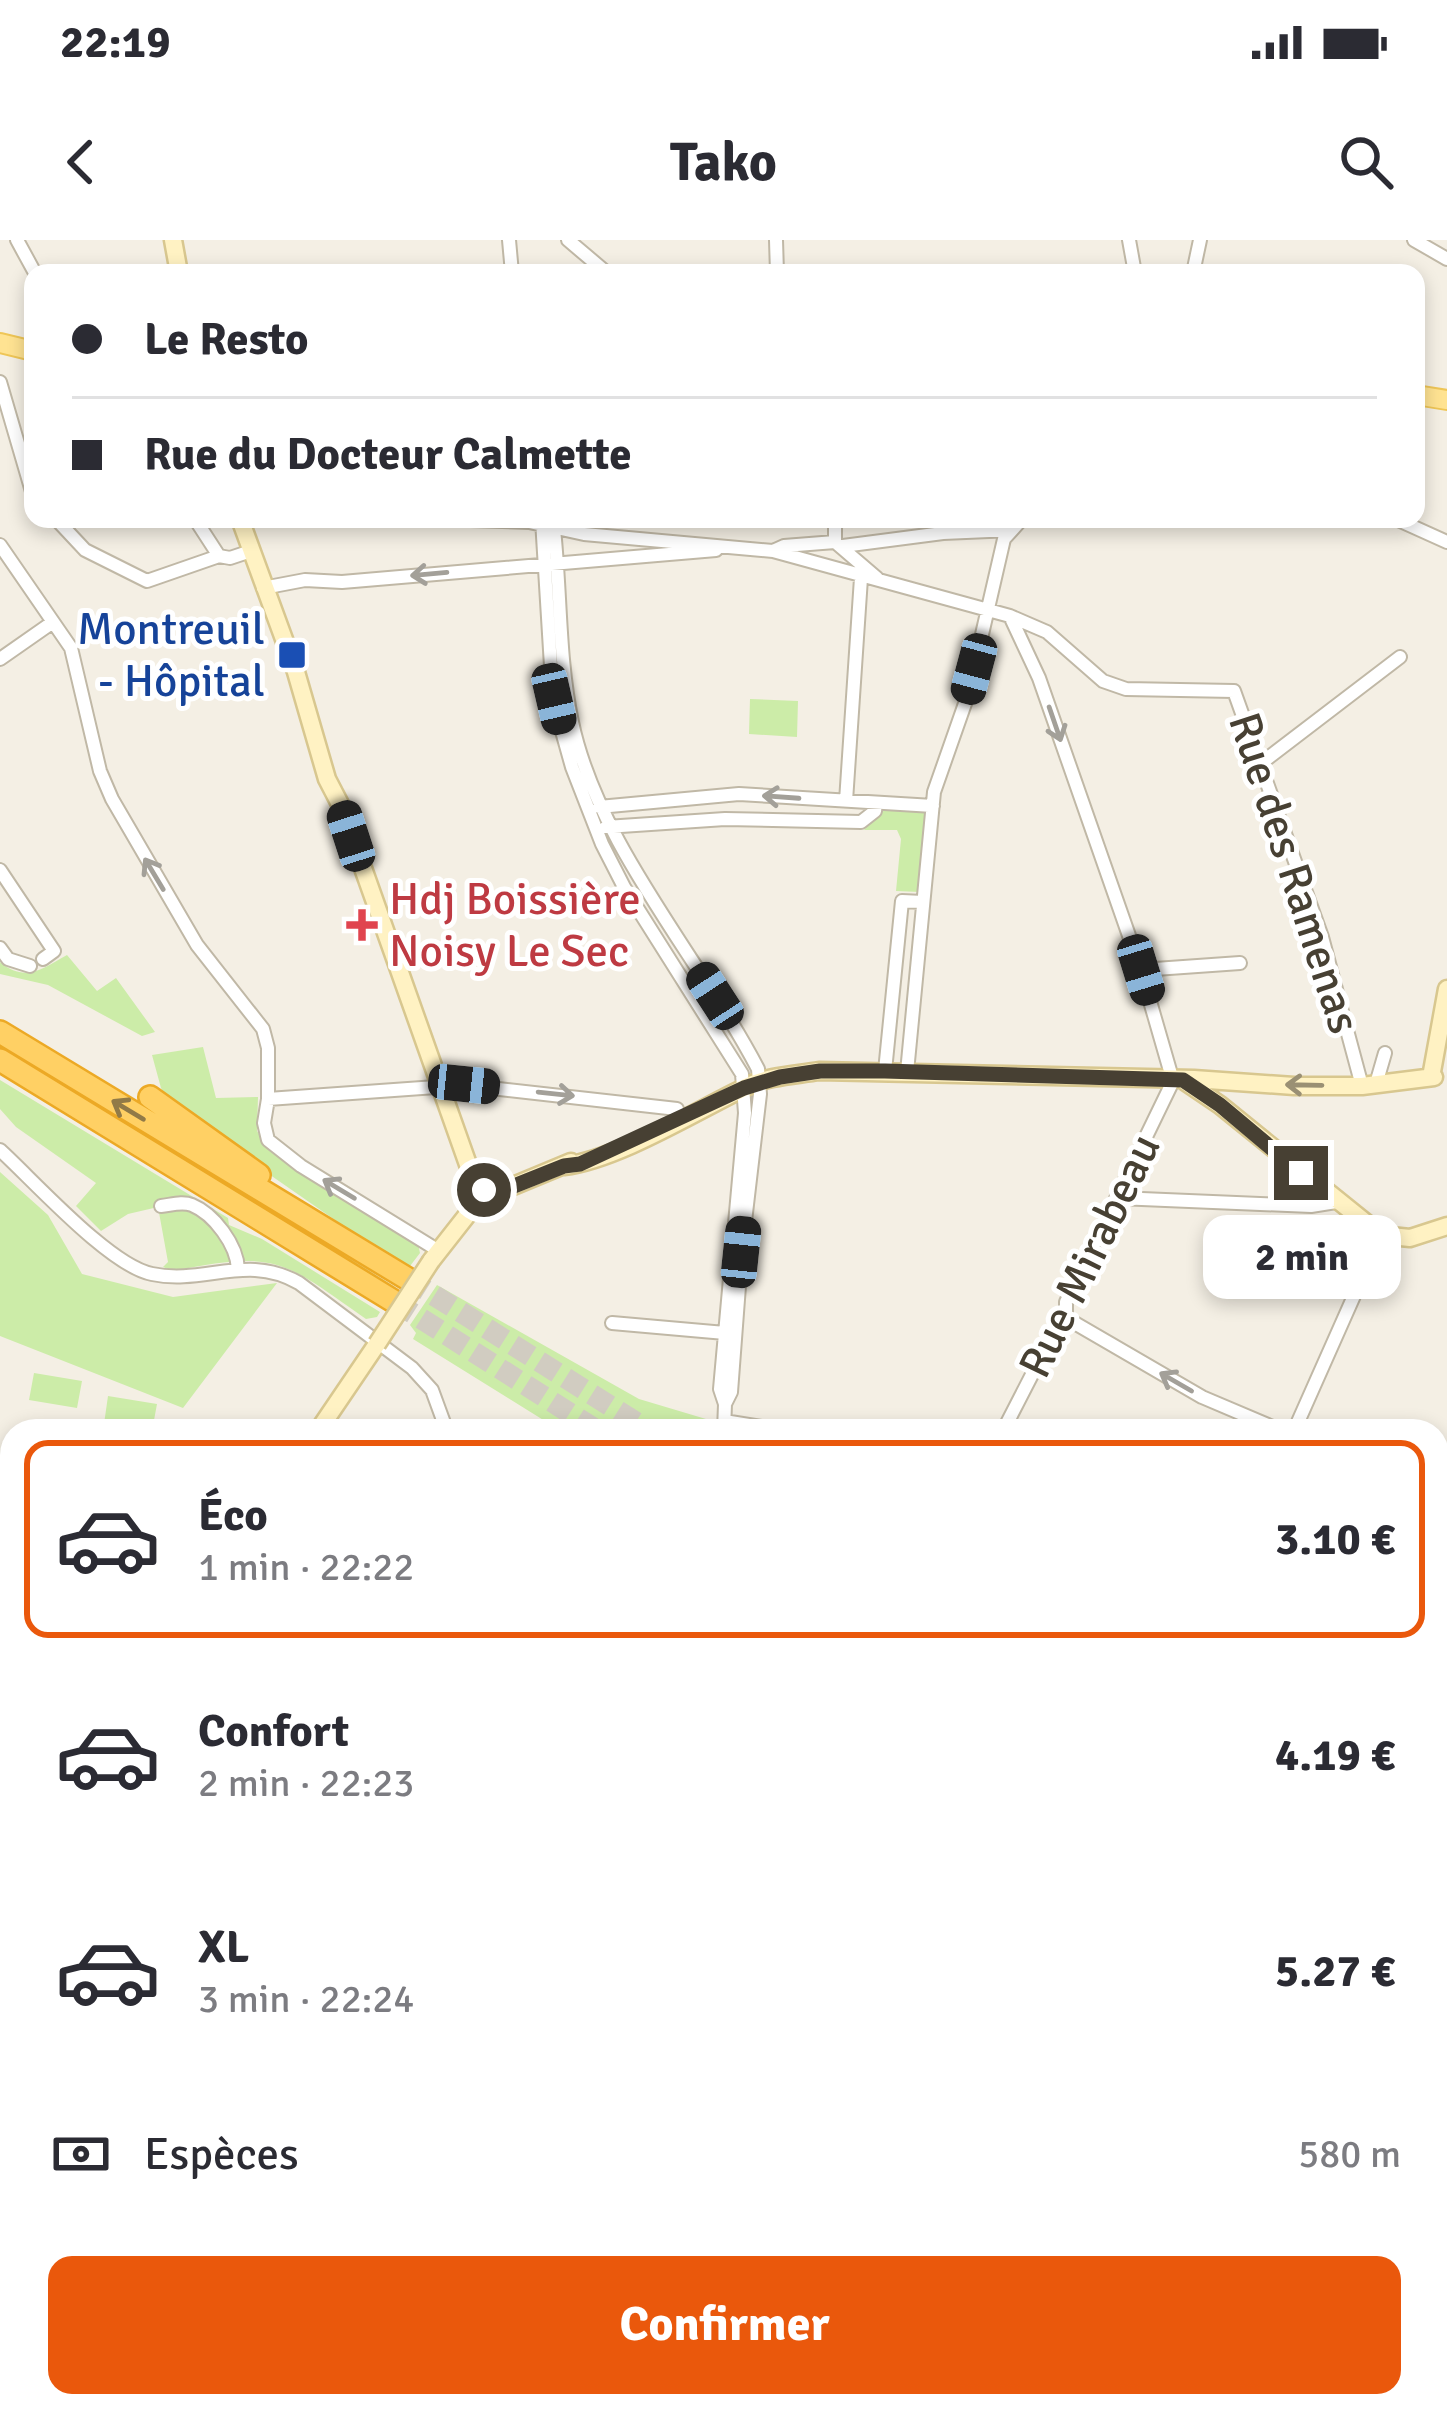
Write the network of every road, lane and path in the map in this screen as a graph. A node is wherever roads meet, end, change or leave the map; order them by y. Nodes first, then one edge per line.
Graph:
1 (568, 240) edge
2 (1420, 241) edge
3 (1447, 245) edge
4 (1447, 259) edge
5 (596, 264) edge
6 (0, 382) edge
7 (24, 475) edge
8 (64, 528) edge
9 (201, 528) edge
10 (243, 528) edge
11 (549, 528) edge
12 (566, 528) edge
13 (836, 528) edge
14 (931, 528) edge
15 (1013, 528) edge
16 (1416, 528) edge
17 (1447, 542) edge
18 (0, 544) edge
19 (839, 544) junction
20 (735, 547) junction
21 (250, 551) junction
22 (780, 551) junction
23 (219, 556) junction
24 (552, 565) junction
25 (861, 578) junction
26 (878, 579) junction
27 (263, 588) junction
28 (990, 610) junction
29 (1010, 616) junction
30 (53, 622) junction
31 (1400, 657) dead end
32 (0, 659) edge
33 (1260, 764) junction
34 (846, 801) junction
35 (876, 803) junction
36 (604, 806) junction
37 (932, 806) junction
38 (587, 808) junction
39 (613, 825) junction
40 (595, 829) junction
41 (0, 871) edge
42 (922, 902) junction
43 (0, 948) edge
44 (1240, 963) dead end
45 (1141, 970) junction
46 (1447, 989) edge
47 (0, 1032) edge
48 (0, 1060) edge
49 (1356, 1061) junction
50 (885, 1071) junction
51 (907, 1072) junction
52 (1434, 1077) edge
53 (1178, 1080) junction
54 (1252, 1082) junction
55 (752, 1084) junction
56 (1369, 1085) junction
57 (440, 1086) junction
58 (150, 1097) dead end
59 (268, 1099) junction
60 (677, 1109) junction
61 (1232, 1115) junction
62 (0, 1154) edge
63 (564, 1166) junction
64 (483, 1192) junction
65 (1118, 1198) junction
66 (1336, 1202) junction
67 (282, 1203) junction
68 (161, 1206) dead end
69 (1447, 1226) edge
70 (1381, 1235) junction
71 (435, 1256) junction
72 (238, 1269) junction
73 (408, 1279) tunnel mouth
74 (395, 1302) tunnel mouth
75 (1066, 1318) junction
76 (612, 1323) dead end
77 (725, 1334) junction
78 (377, 1344) junction
79 (725, 1404) junction
80 (327, 1419) edge
81 (442, 1419) edge
82 (724, 1419) edge
83 (1009, 1419) edge
84 (1254, 1419) edge
85 (1299, 1419) edge

1 - 5 street
2 - 3 street
2 - 4 street
6 - 7 street
8 - 23 street
9 - 23 street
10 - 21 main road
11 - 24 street
12 - 20 street
13 - 19 street
14 - 19 street
15 - 28 street
16 - 17 street
18 - 30 street
19 - 22 street
19 - 26 street
20 - 22 street
20 - 24 street
21 - 23 street
21 - 27 main road
22 - 25 street
24 -> 27 street
24 - 36 street
24 - 38 street
25 - 26 street
25 - 34 street
26 - 28 street
27 - 57 main road
28 - 29 street
28 - 37 street
29 - 33 street, Rue des Ramenas
29 -> 45 street
30 - 32 street
59 -> 30 street
31 - 33 street
33 - 49 street, Rue des Ramenas
34 - 35 street
34 -> 36 street
35 - 37 street
35 - 39 street
36 - 38 street
36 - 39 street
37 - 42 street
38 - 40 street
39 - 40 street
39 - 55 street
40 - 55 street
41 - 43 street
42 - 50 street
42 - 51 street
44 - 45 street
45 - 53 street
46 - 52 main road
67 -> 47 highway
48 - 74 highway
49 - 56 street, Rue des Ramenas
49 - 56 street
50 - 51 main road
50 - 55 main road
51 - 53 main road
52 - 56 main road
53 - 54 main road
53 - 61 main road
53 - 65 street, Rue Mirabeau
56 -> 54 main road
54 - 61 main road
55 - 60 main road
55 - 63 main road
55 - 77 street
55 - 79 street
57 - 59 street
57 -> 60 street
57 - 64 main road
58 - 67 highway
71 -> 59 street
60 - 63 main road
61 - 66 main road
62 - 72 street
63 - 64 main road
64 - 71 main road
65 - 66 street
65 - 75 street, Rue Mirabeau
66 - 70 main road
67 - 73 highway
68 - 72 street
69 - 70 main road
70 - 85 street
71 - 78 main road, bridge
72 - 78 street
75 - 83 street, Rue Mirabeau
84 -> 75 street
76 - 77 street
77 - 79 street
78 - 80 main road
78 - 81 street
79 - 82 street

